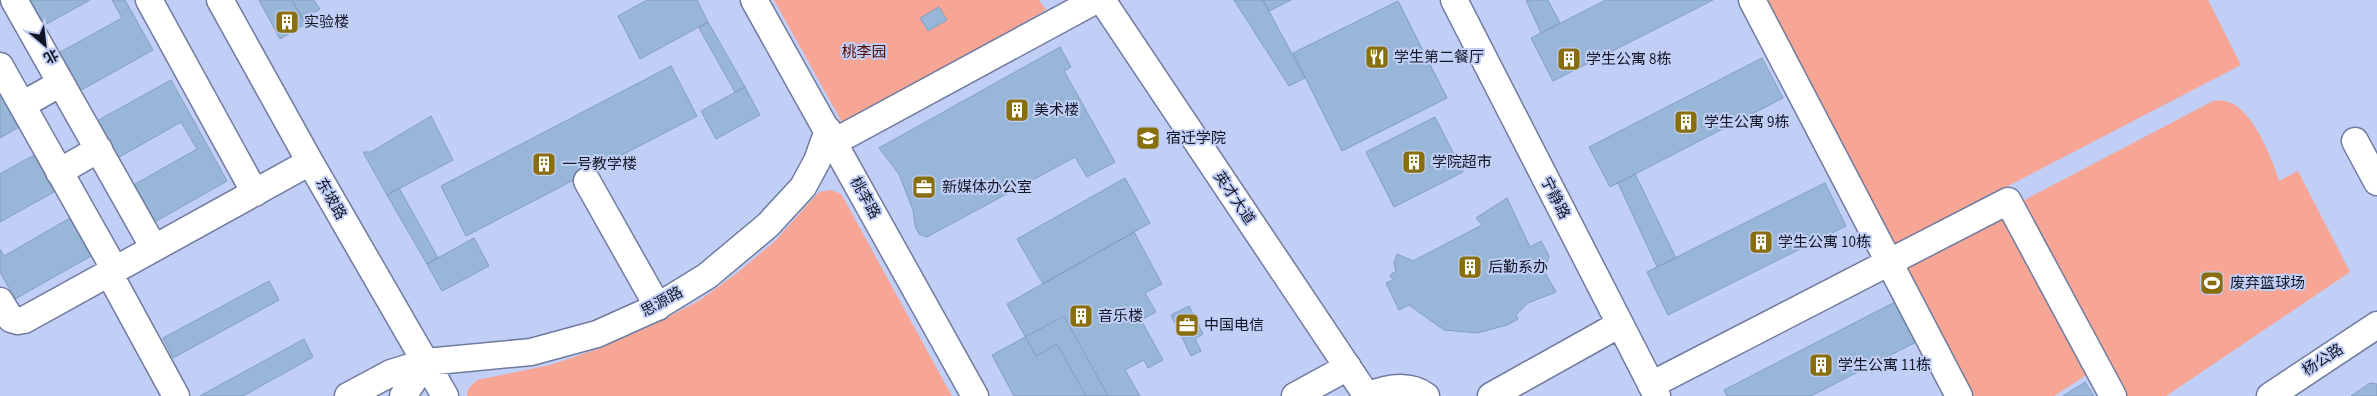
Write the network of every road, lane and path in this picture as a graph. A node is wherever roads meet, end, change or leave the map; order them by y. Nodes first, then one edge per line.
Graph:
1 (14, 0) edge
2 (149, 0) edge
3 (220, 0) edge
4 (754, 0) edge
5 (1096, 0) edge
6 (1102, 0) edge
7 (1454, 0) edge
8 (1752, 0) edge
9 (0, 66) edge
10 (61, 83) junction
11 (22, 105) junction
12 (831, 136) junction
13 (2355, 141) dead end
14 (98, 149) junction
15 (310, 162) junction
16 (60, 172) junction
17 (587, 181) dead end
18 (2377, 182) edge
19 (255, 192) junction
20 (154, 248) junction
21 (1889, 262) junction
22 (112, 272) junction
23 (0, 301) edge
24 (658, 307) junction
25 (1620, 324) junction
26 (2377, 325) edge
27 (426, 362) junction
28 (1348, 367) junction
29 (1654, 390) edge
30 (176, 396) edge
31 (348, 396) edge
32 (403, 396) edge
33 (445, 396) edge
34 (975, 396) edge
35 (1296, 396) edge
36 (1367, 396) edge
37 (1426, 396) edge
38 (1491, 396) edge
39 (1958, 396) edge
40 (2113, 396) edge
41 (2270, 396) edge

1 - 10 street
2 - 19 street
3 - 15 street, 东坡路
4 - 12 street, 桃李路
5 - 12 street
6 - 28 street, 英才大道
7 - 25 street, 宁静路
8 - 21 street
9 - 11 street
10 - 11 street
10 - 14 street
11 - 16 street
12 - 24 street, 思源路
12 - 34 street, 桃李路
13 - 18 street
14 - 16 street
14 - 20 street
15 - 19 street
15 - 27 street, 东坡路
16 - 22 street
17 - 24 street
19 - 20 street
20 - 22 street
21 - 29 street
21 - 39 street
21 - 40 street
22 - 23 street
22 - 30 street
24 - 27 street, 思源路
25 - 29 street, 宁静路
25 - 38 street
26 - 41 street, 杨公路
27 - 31 street, 思源路
27 - 32 street
27 - 33 street, 东坡路
28 - 35 street
28 - 36 street, 英才大道
36 - 37 street

